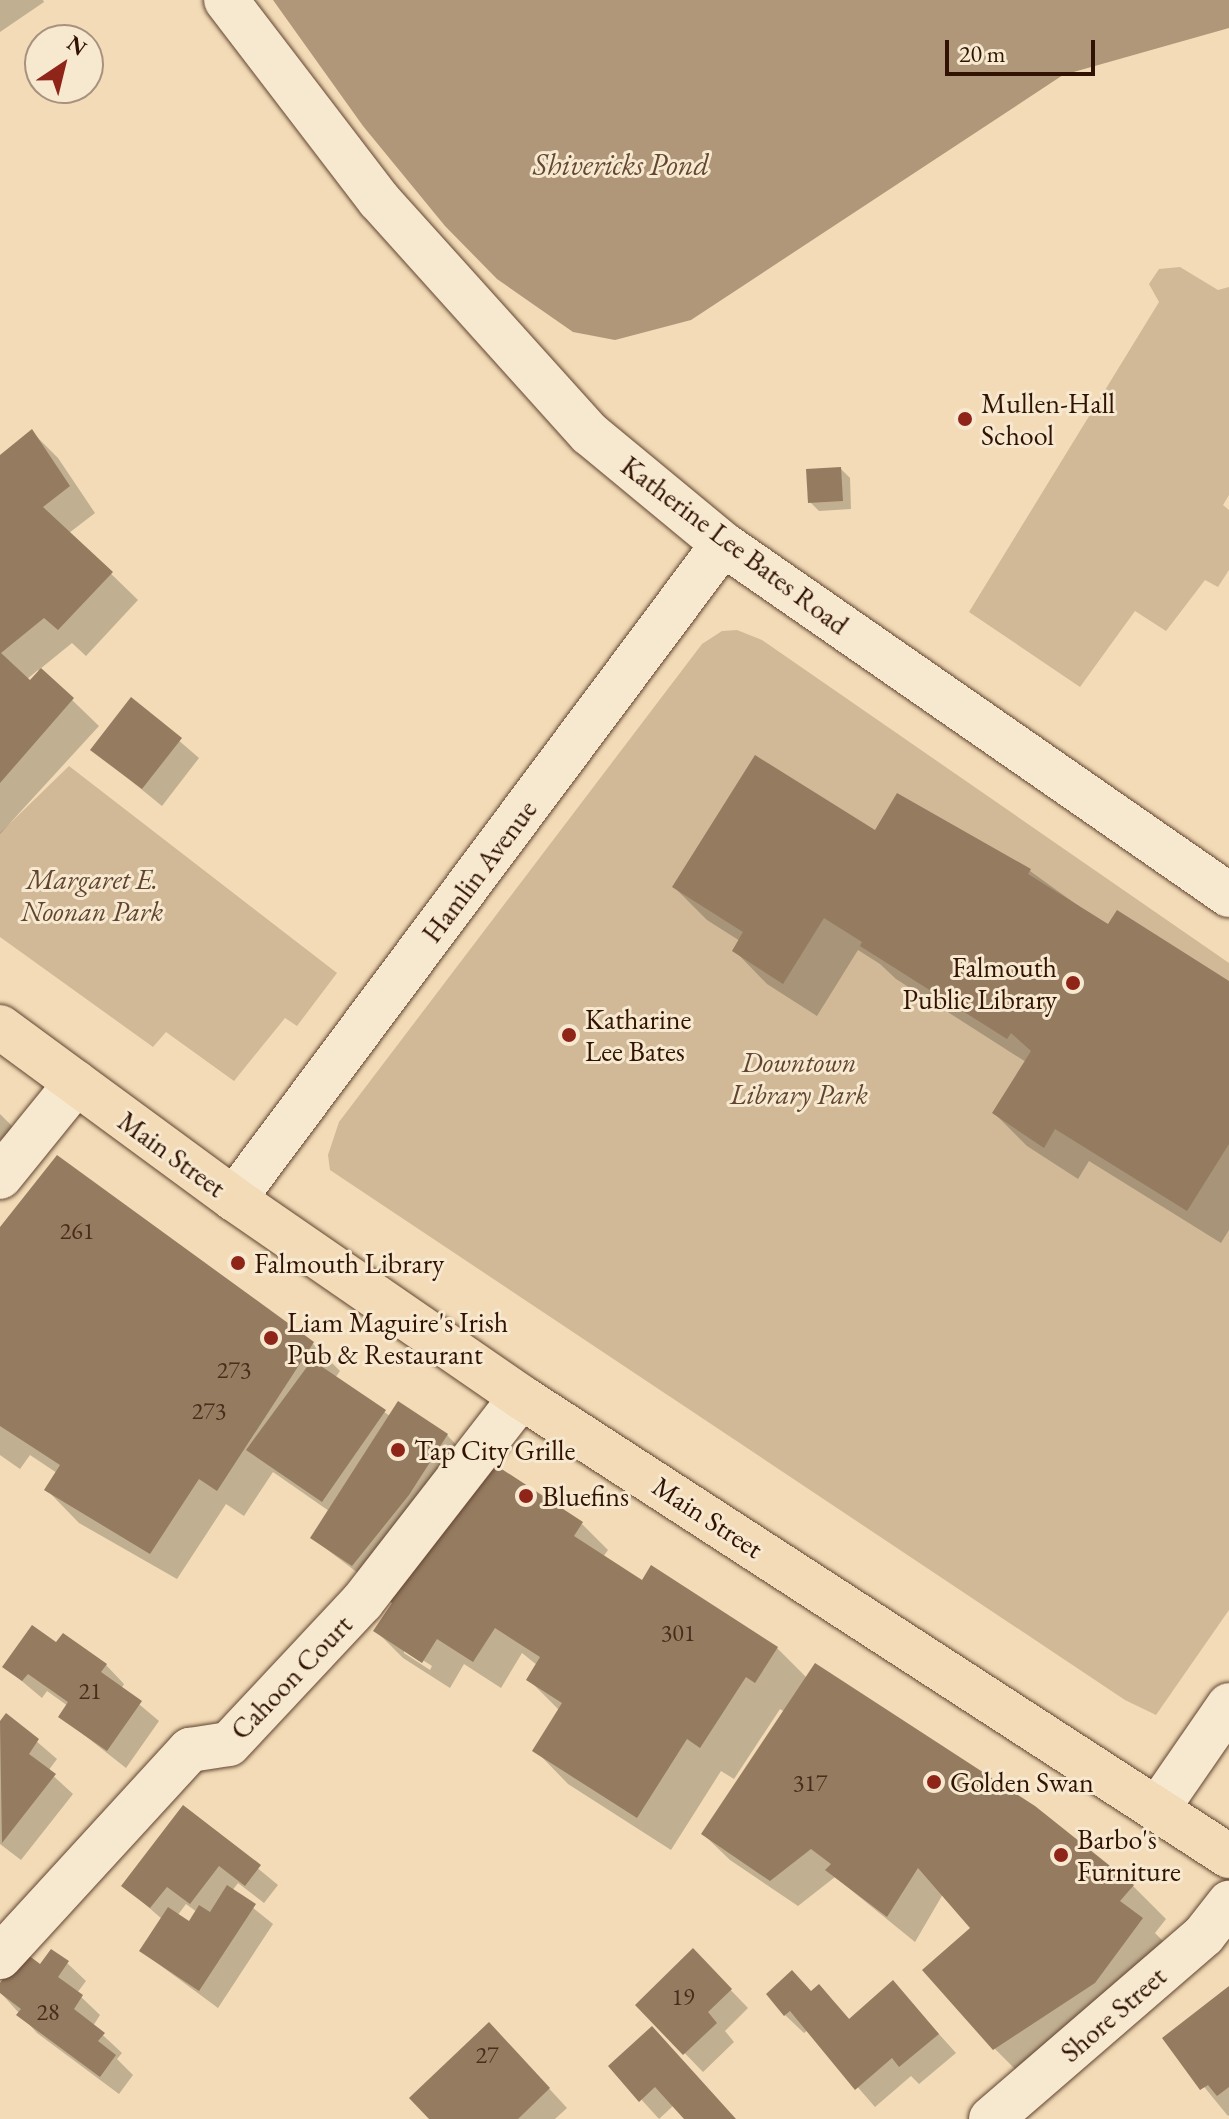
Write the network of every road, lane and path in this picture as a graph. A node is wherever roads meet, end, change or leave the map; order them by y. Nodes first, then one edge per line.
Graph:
1 (226, 0) edge
2 (723, 544) junction
3 (1229, 895) edge
4 (0, 1027) edge
5 (76, 1083) junction
6 (0, 1177) edge
7 (234, 1199) junction
8 (521, 1397) junction
9 (1229, 1705) edge
10 (1158, 1808) junction
11 (1229, 1856) edge
12 (1229, 1903) edge
13 (0, 1957) edge
14 (991, 2119) edge

1 - 2 street, Katherine Lee Bates Road
2 - 3 street, Katherine Lee Bates Road
2 - 7 street, Hamlin Avenue
4 - 5 main road, Main Street
5 - 6 street
5 - 7 main road, Main Street
7 - 8 main road, Main Street
8 - 10 main road, Main Street
8 - 13 street, Cahoon Court
9 - 10 street
10 - 11 main road, Main Street
12 - 14 street, Shore Street

